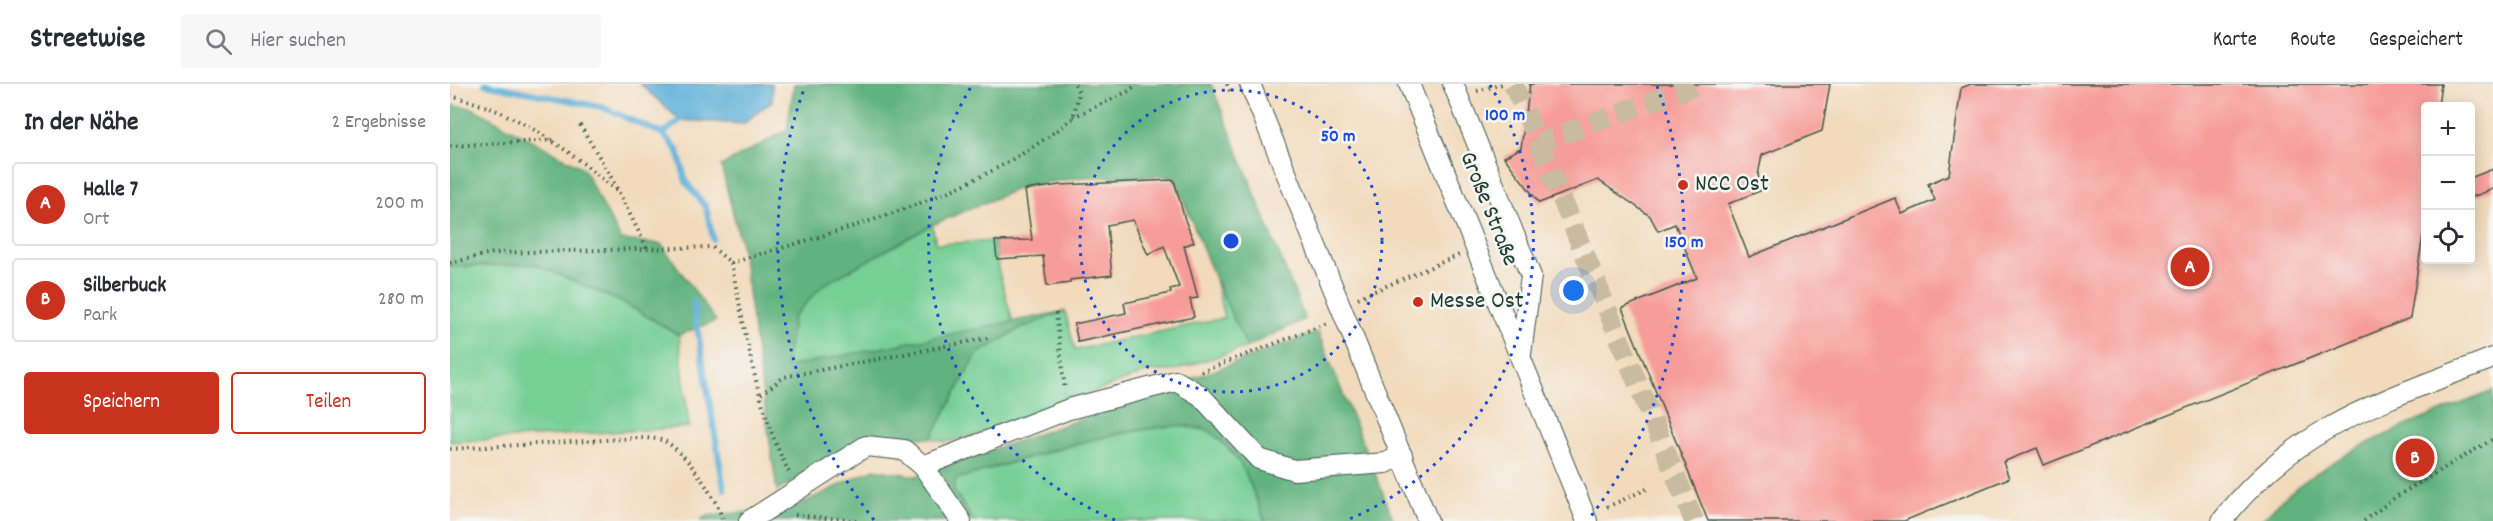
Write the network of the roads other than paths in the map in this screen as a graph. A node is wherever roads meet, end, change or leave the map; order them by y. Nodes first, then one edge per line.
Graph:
1 (1251, 84) edge
2 (1409, 84) edge
3 (1453, 84) edge
4 (1520, 356) junction
5 (2493, 358) edge
6 (1402, 455) junction
7 (923, 466) junction
8 (749, 521) edge
9 (961, 521) edge
10 (1428, 521) edge
11 (1587, 521) edge
12 (2222, 521) edge

1 - 6 lane
2 - 4 lane, Große Straße
3 - 4 lane
4 - 11 lane, Große Straße
5 - 12 lane
6 - 7 lane
6 - 10 lane
7 - 8 lane
7 - 9 lane

